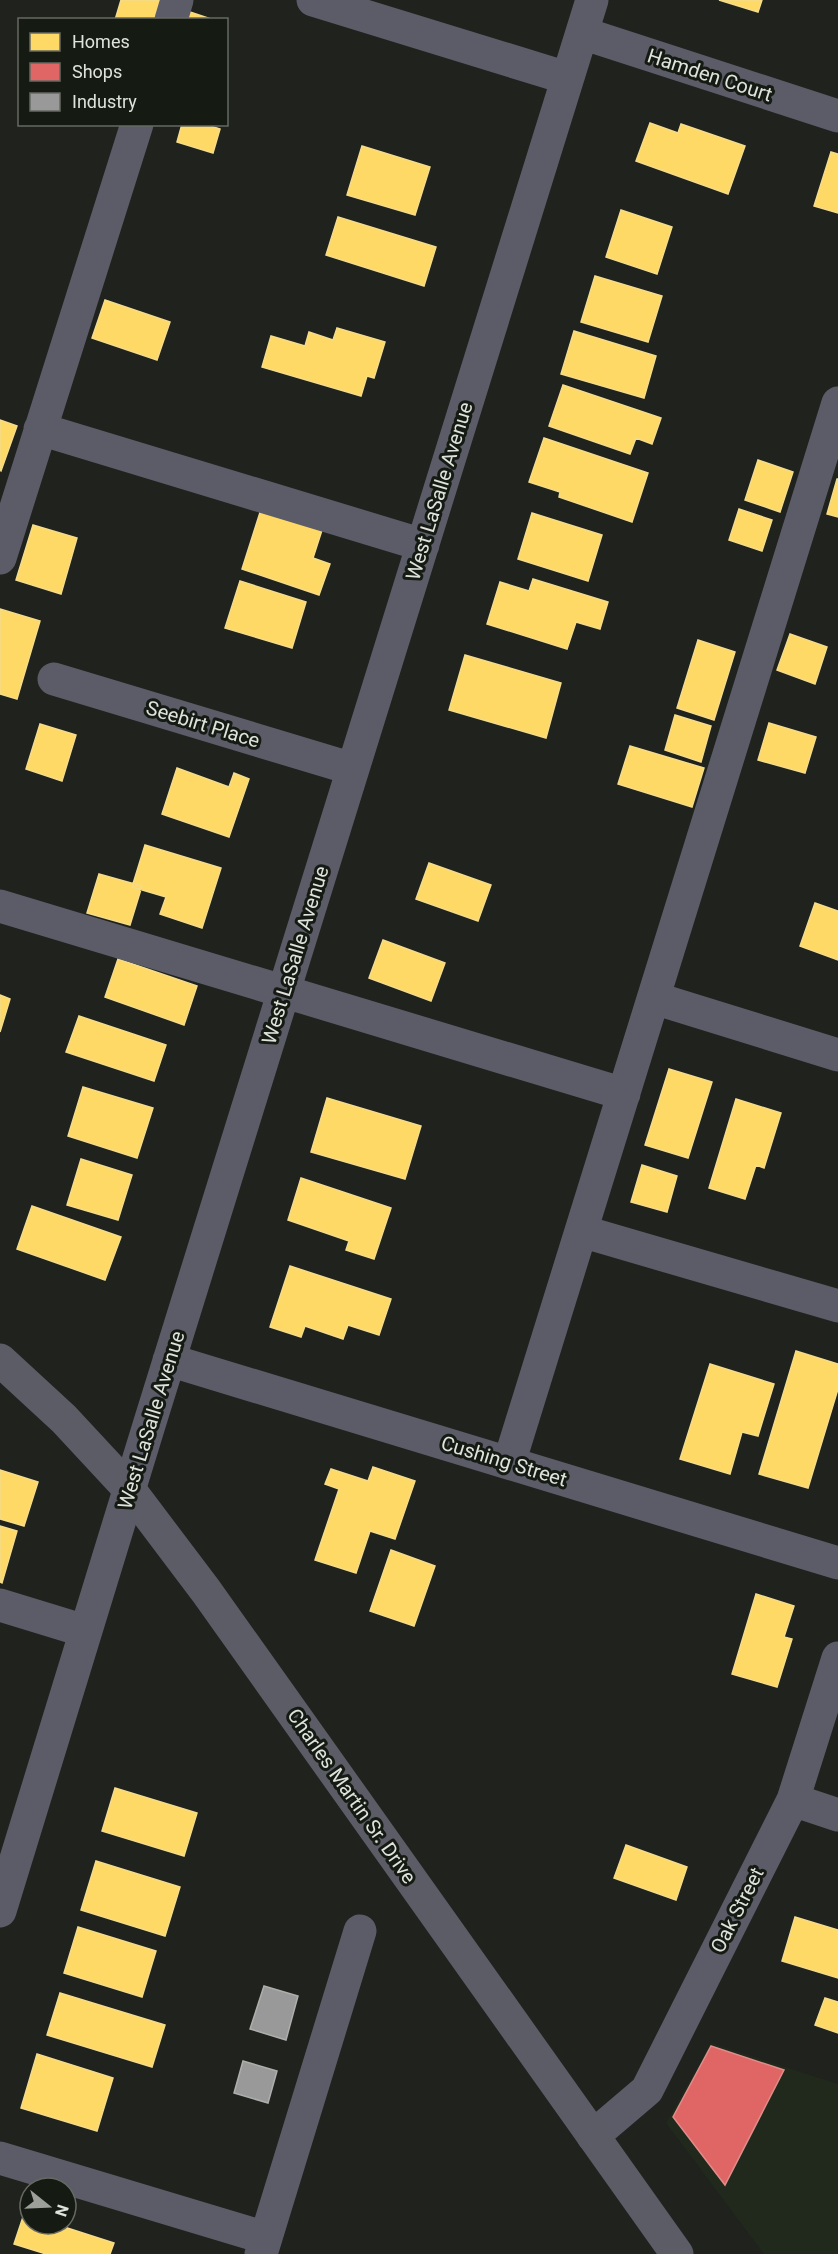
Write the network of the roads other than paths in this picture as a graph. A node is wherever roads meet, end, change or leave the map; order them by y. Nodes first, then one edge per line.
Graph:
1 (177, 0) edge
2 (313, 0) edge
3 (592, 0) edge
4 (172, 18) edge
5 (582, 33) junction
6 (567, 78) junction
7 (838, 116) edge
8 (136, 126) edge
9 (838, 403) edge
10 (40, 429) junction
11 (423, 545) junction
12 (0, 558) edge
13 (54, 679) dead end
14 (353, 769) junction
15 (0, 906) edge
16 (284, 992) junction
17 (654, 998) junction
18 (838, 1055) edge
19 (624, 1094) junction
20 (580, 1231) junction
21 (838, 1306) edge
22 (0, 1360) edge
23 (170, 1360) junction
24 (509, 1463) junction
25 (129, 1489) junction
26 (838, 1563) edge
27 (0, 1605) edge
28 (85, 1631) junction
29 (838, 1658) edge
30 (793, 1800) junction
31 (838, 1815) edge
32 (0, 1911) edge
33 (360, 1931) dead end
34 (593, 2136) junction
35 (0, 2158) edge
36 (263, 2246) edge
37 (677, 2254) edge

1 - 4 street
2 - 6 street
3 - 5 street, West LaSalle Avenue
5 - 6 street, West LaSalle Avenue
5 - 7 street, Hamden Court
6 - 11 street, West LaSalle Avenue
8 - 10 street
9 - 17 street
10 - 11 street
10 - 12 street
11 - 14 street, West LaSalle Avenue
13 - 14 street, Seebirt Place
14 - 16 street, West LaSalle Avenue
15 - 16 street
16 - 19 street
16 - 23 street, West LaSalle Avenue
17 - 18 street
17 - 19 street
19 - 20 street
20 - 21 street
20 - 24 street
22 - 25 main road, Charles Martin Sr. Drive
23 - 24 street, Cushing Street
23 - 25 street, West LaSalle Avenue
24 - 26 street, Cushing Street
25 - 28 street, West LaSalle Avenue
25 - 34 main road, Charles Martin Sr. Drive
27 - 28 street
28 - 32 street, West LaSalle Avenue
29 - 30 street, Oak Street
30 - 31 street
30 - 34 street, Oak Street
33 - 36 street
34 - 37 main road, Charles Martin Sr. Drive
35 - 36 street

